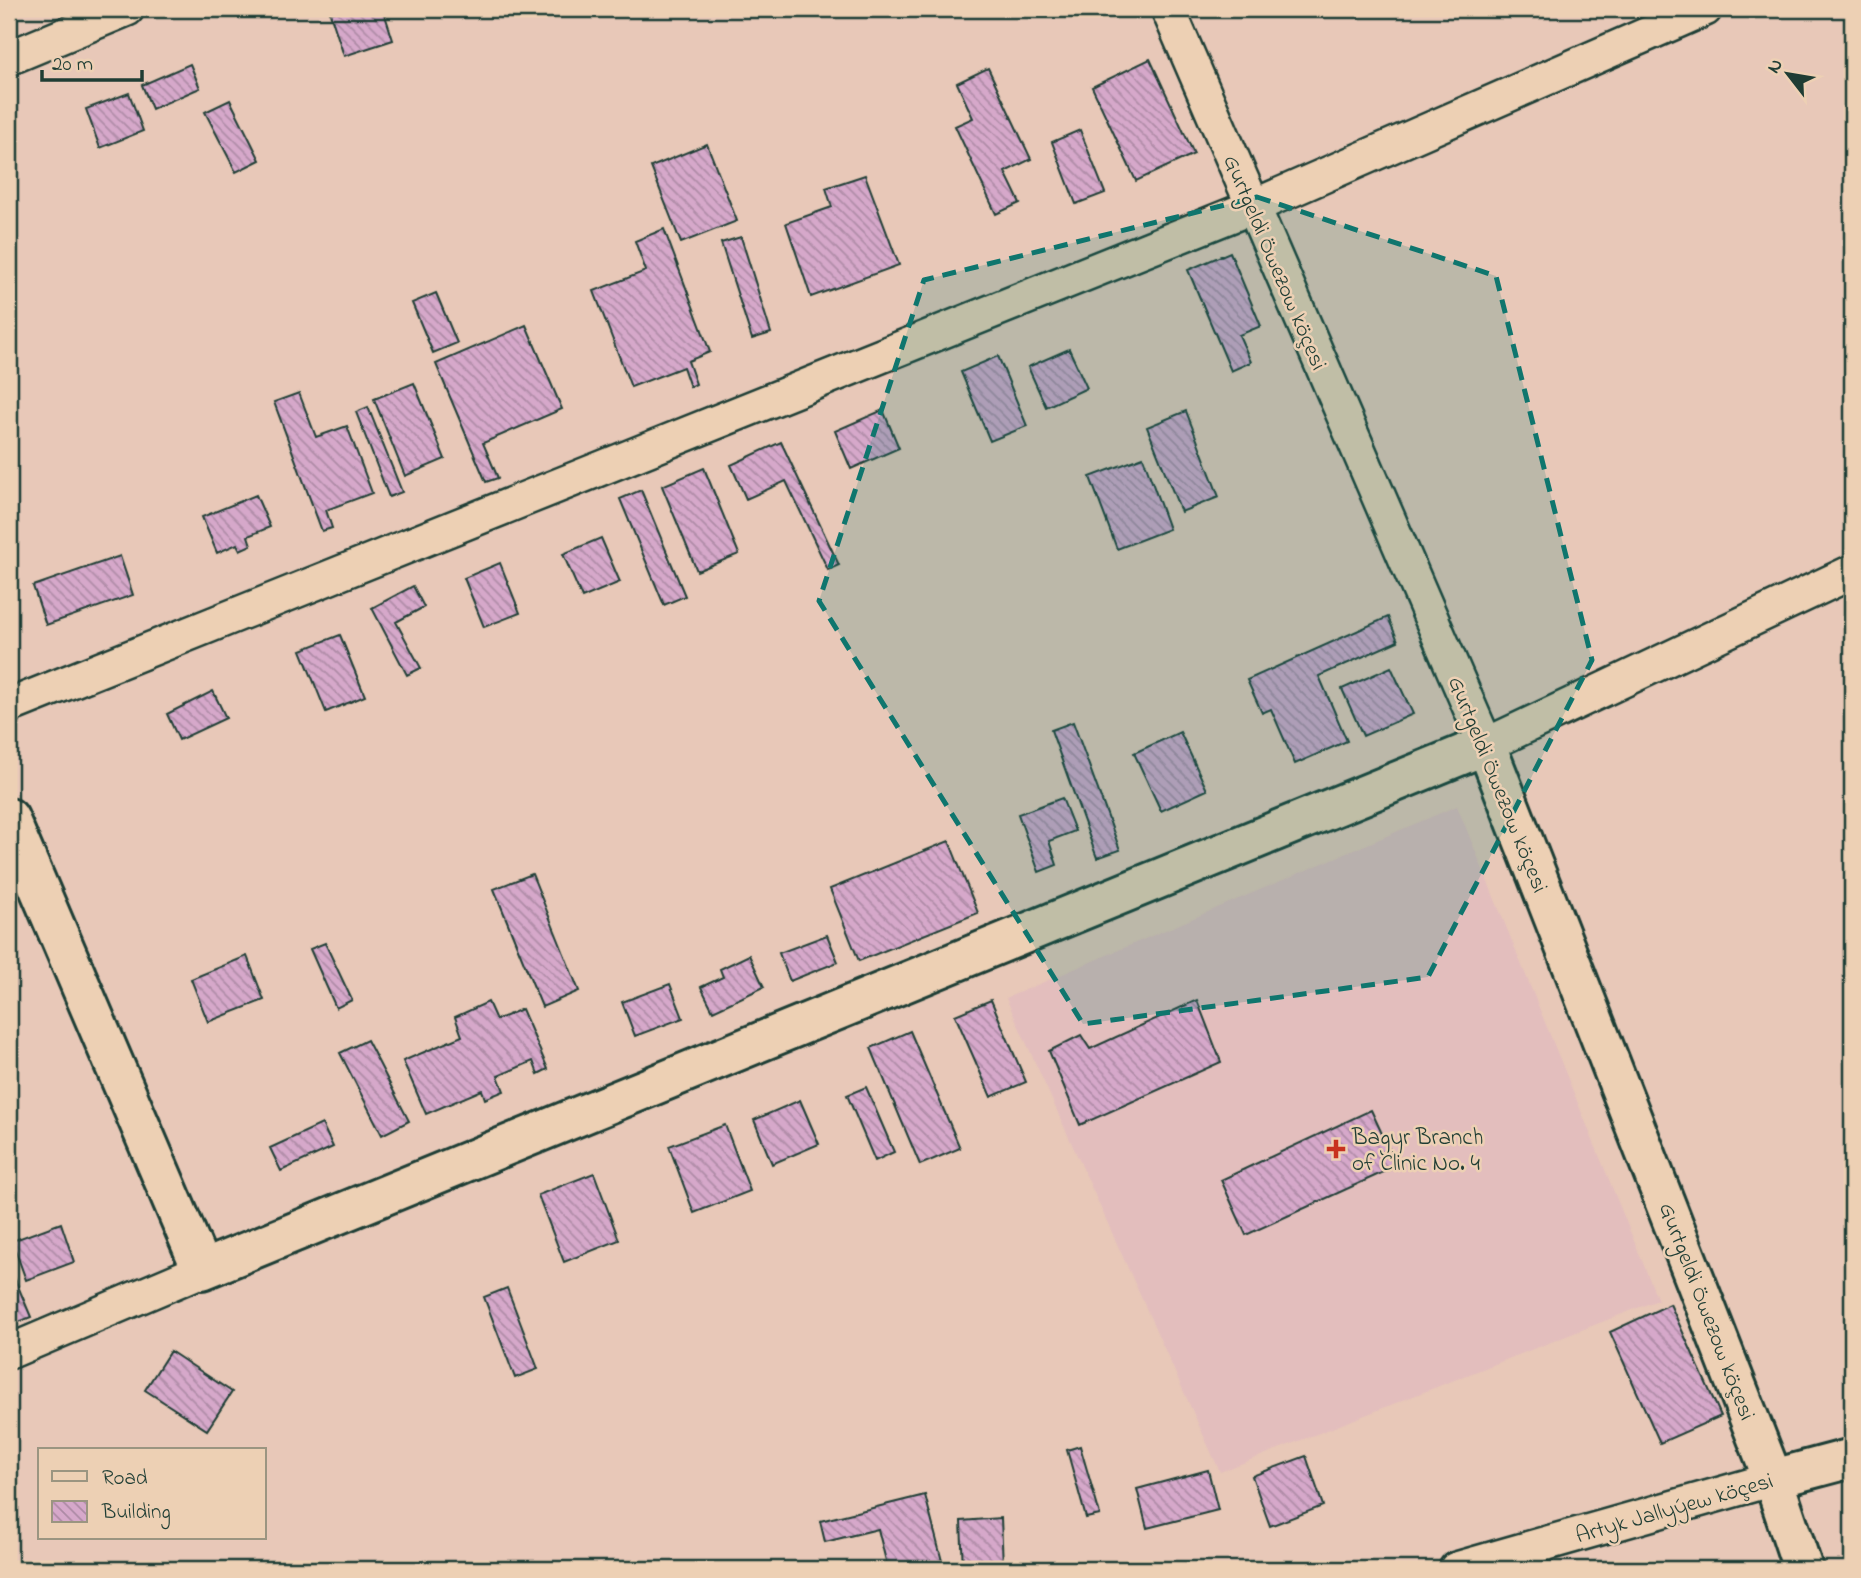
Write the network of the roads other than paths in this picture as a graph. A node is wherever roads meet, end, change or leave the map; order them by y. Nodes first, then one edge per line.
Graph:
1 (127, 9) edge
2 (1168, 9) edge
3 (1705, 9) edge
4 (9, 58) edge
5 (1252, 207) junction
6 (1852, 572) edge
7 (9, 706) edge
8 (1486, 746) junction
9 (9, 818) edge
10 (202, 1270) junction
11 (9, 1352) edge
12 (1852, 1458) edge
13 (1773, 1479) junction
14 (1456, 1569) edge
15 (1803, 1569) edge

1 - 4 street
2 - 5 street, Gurtgeldi Öwezow köçesi
3 - 5 street
5 - 7 street
5 - 8 street, Gurtgeldi Öwezow köçesi
6 - 8 street
8 - 10 street
8 - 13 street, Gurtgeldi Öwezow köçesi
9 - 10 street
10 - 11 street
12 - 13 street, Artyk Jallyýew köçesi
13 - 14 street, Artyk Jallyýew köçesi
13 - 15 street, Gurtgeldi Öwezow köçesi

